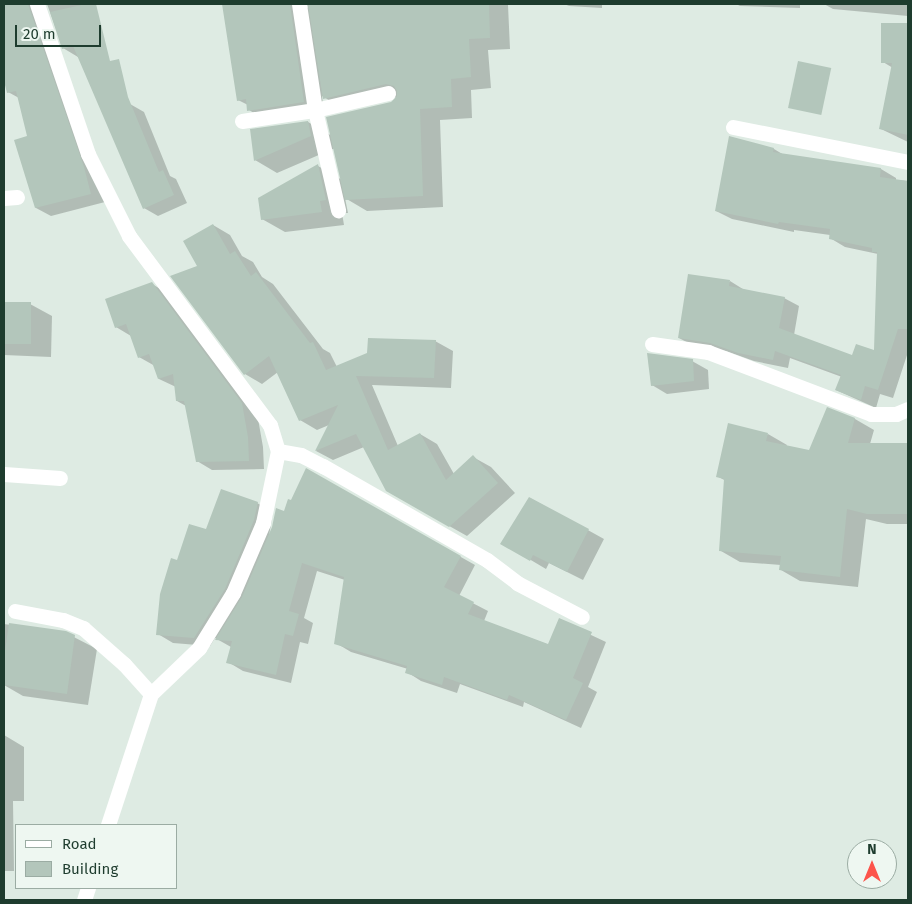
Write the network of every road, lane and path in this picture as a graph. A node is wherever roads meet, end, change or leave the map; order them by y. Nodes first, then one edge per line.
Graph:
1 (37, 4) edge
2 (299, 4) edge
3 (388, 93) dead end
4 (316, 110) junction
5 (242, 121) dead end
6 (734, 127) dead end
7 (908, 162) edge
8 (338, 210) dead end
9 (652, 344) dead end
10 (908, 409) edge
11 (278, 451) junction
12 (4, 474) edge
13 (60, 478) dead end
14 (14, 611) dead end
15 (582, 617) dead end
16 (150, 694) junction
17 (108, 824) edge

1 - 11 street
2 - 4 street
3 - 4 street
4 - 5 street
4 - 8 street
6 - 7 street
9 - 10 street
11 - 15 street
11 - 16 street
12 - 13 street
14 - 16 street
16 - 17 street

